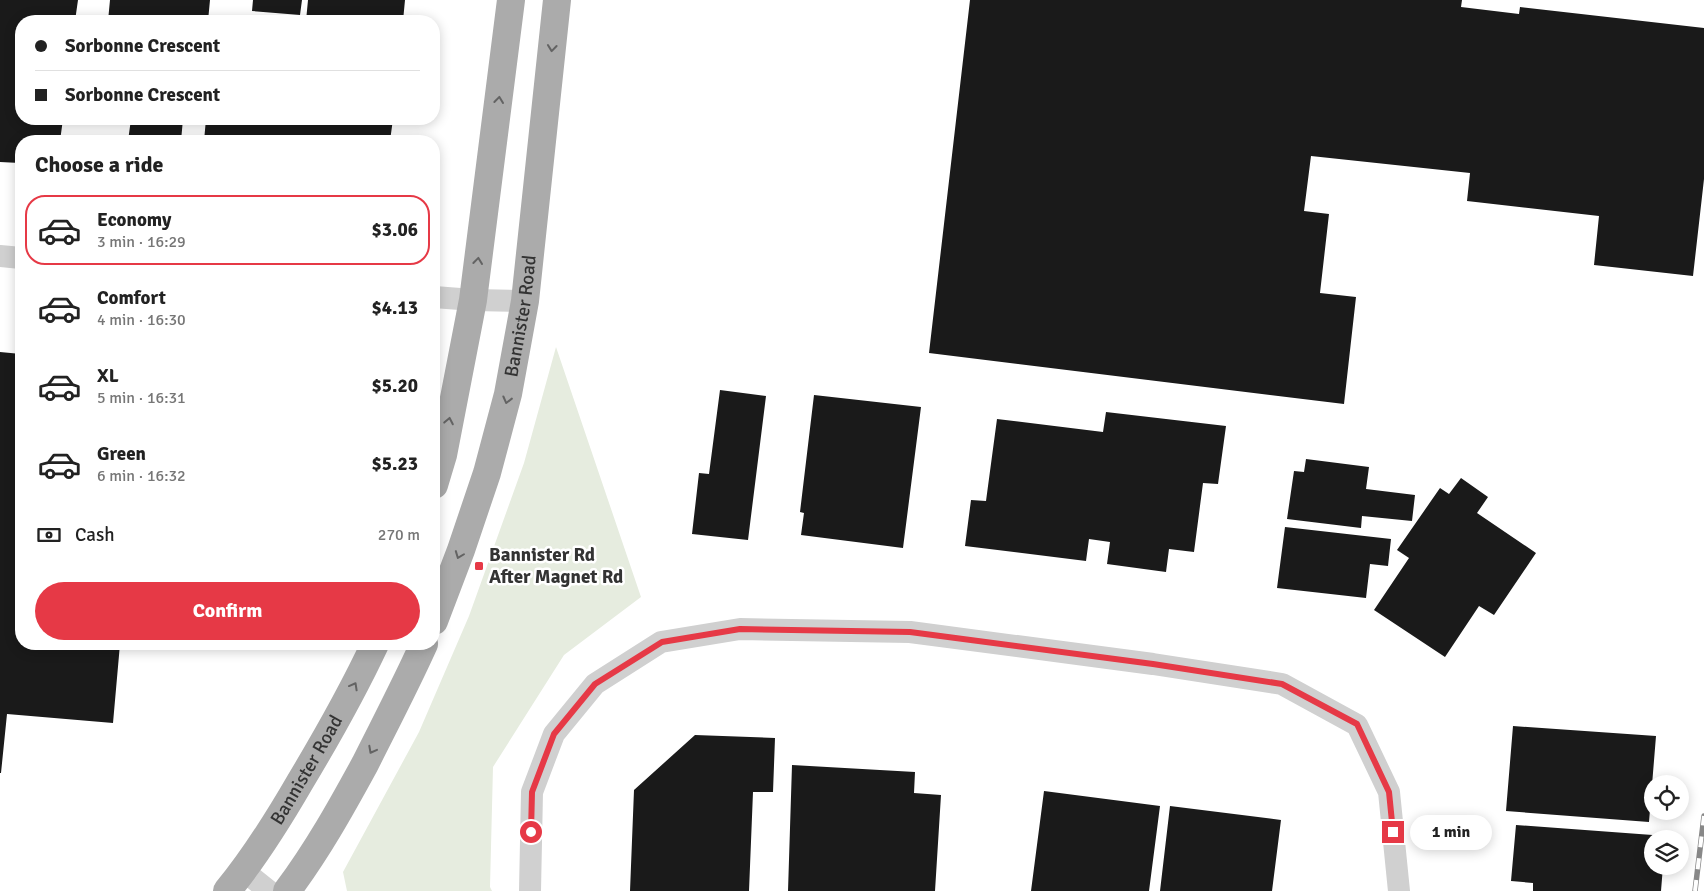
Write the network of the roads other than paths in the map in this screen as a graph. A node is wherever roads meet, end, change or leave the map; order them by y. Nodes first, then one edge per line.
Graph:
1 (511, 0) edge
2 (557, 0) edge
3 (0, 256) edge
4 (15, 257) edge
5 (440, 297) edge
6 (473, 300) junction
7 (525, 301) junction
8 (440, 465) edge
9 (440, 604) edge
10 (372, 650) edge
11 (421, 650) edge
12 (236, 881) edge
13 (269, 891) edge
14 (286, 891) edge
15 (530, 891) edge
16 (1399, 891) edge

6 -> 1 main road
2 -> 7 main road, Bannister Road
3 - 4 street
5 - 6 street
6 - 7 street
8 -> 6 main road
7 -> 9 main road, Bannister Road
12 -> 10 main road, Bannister Road
11 -> 14 main road
12 - 13 street
15 - 16 street

